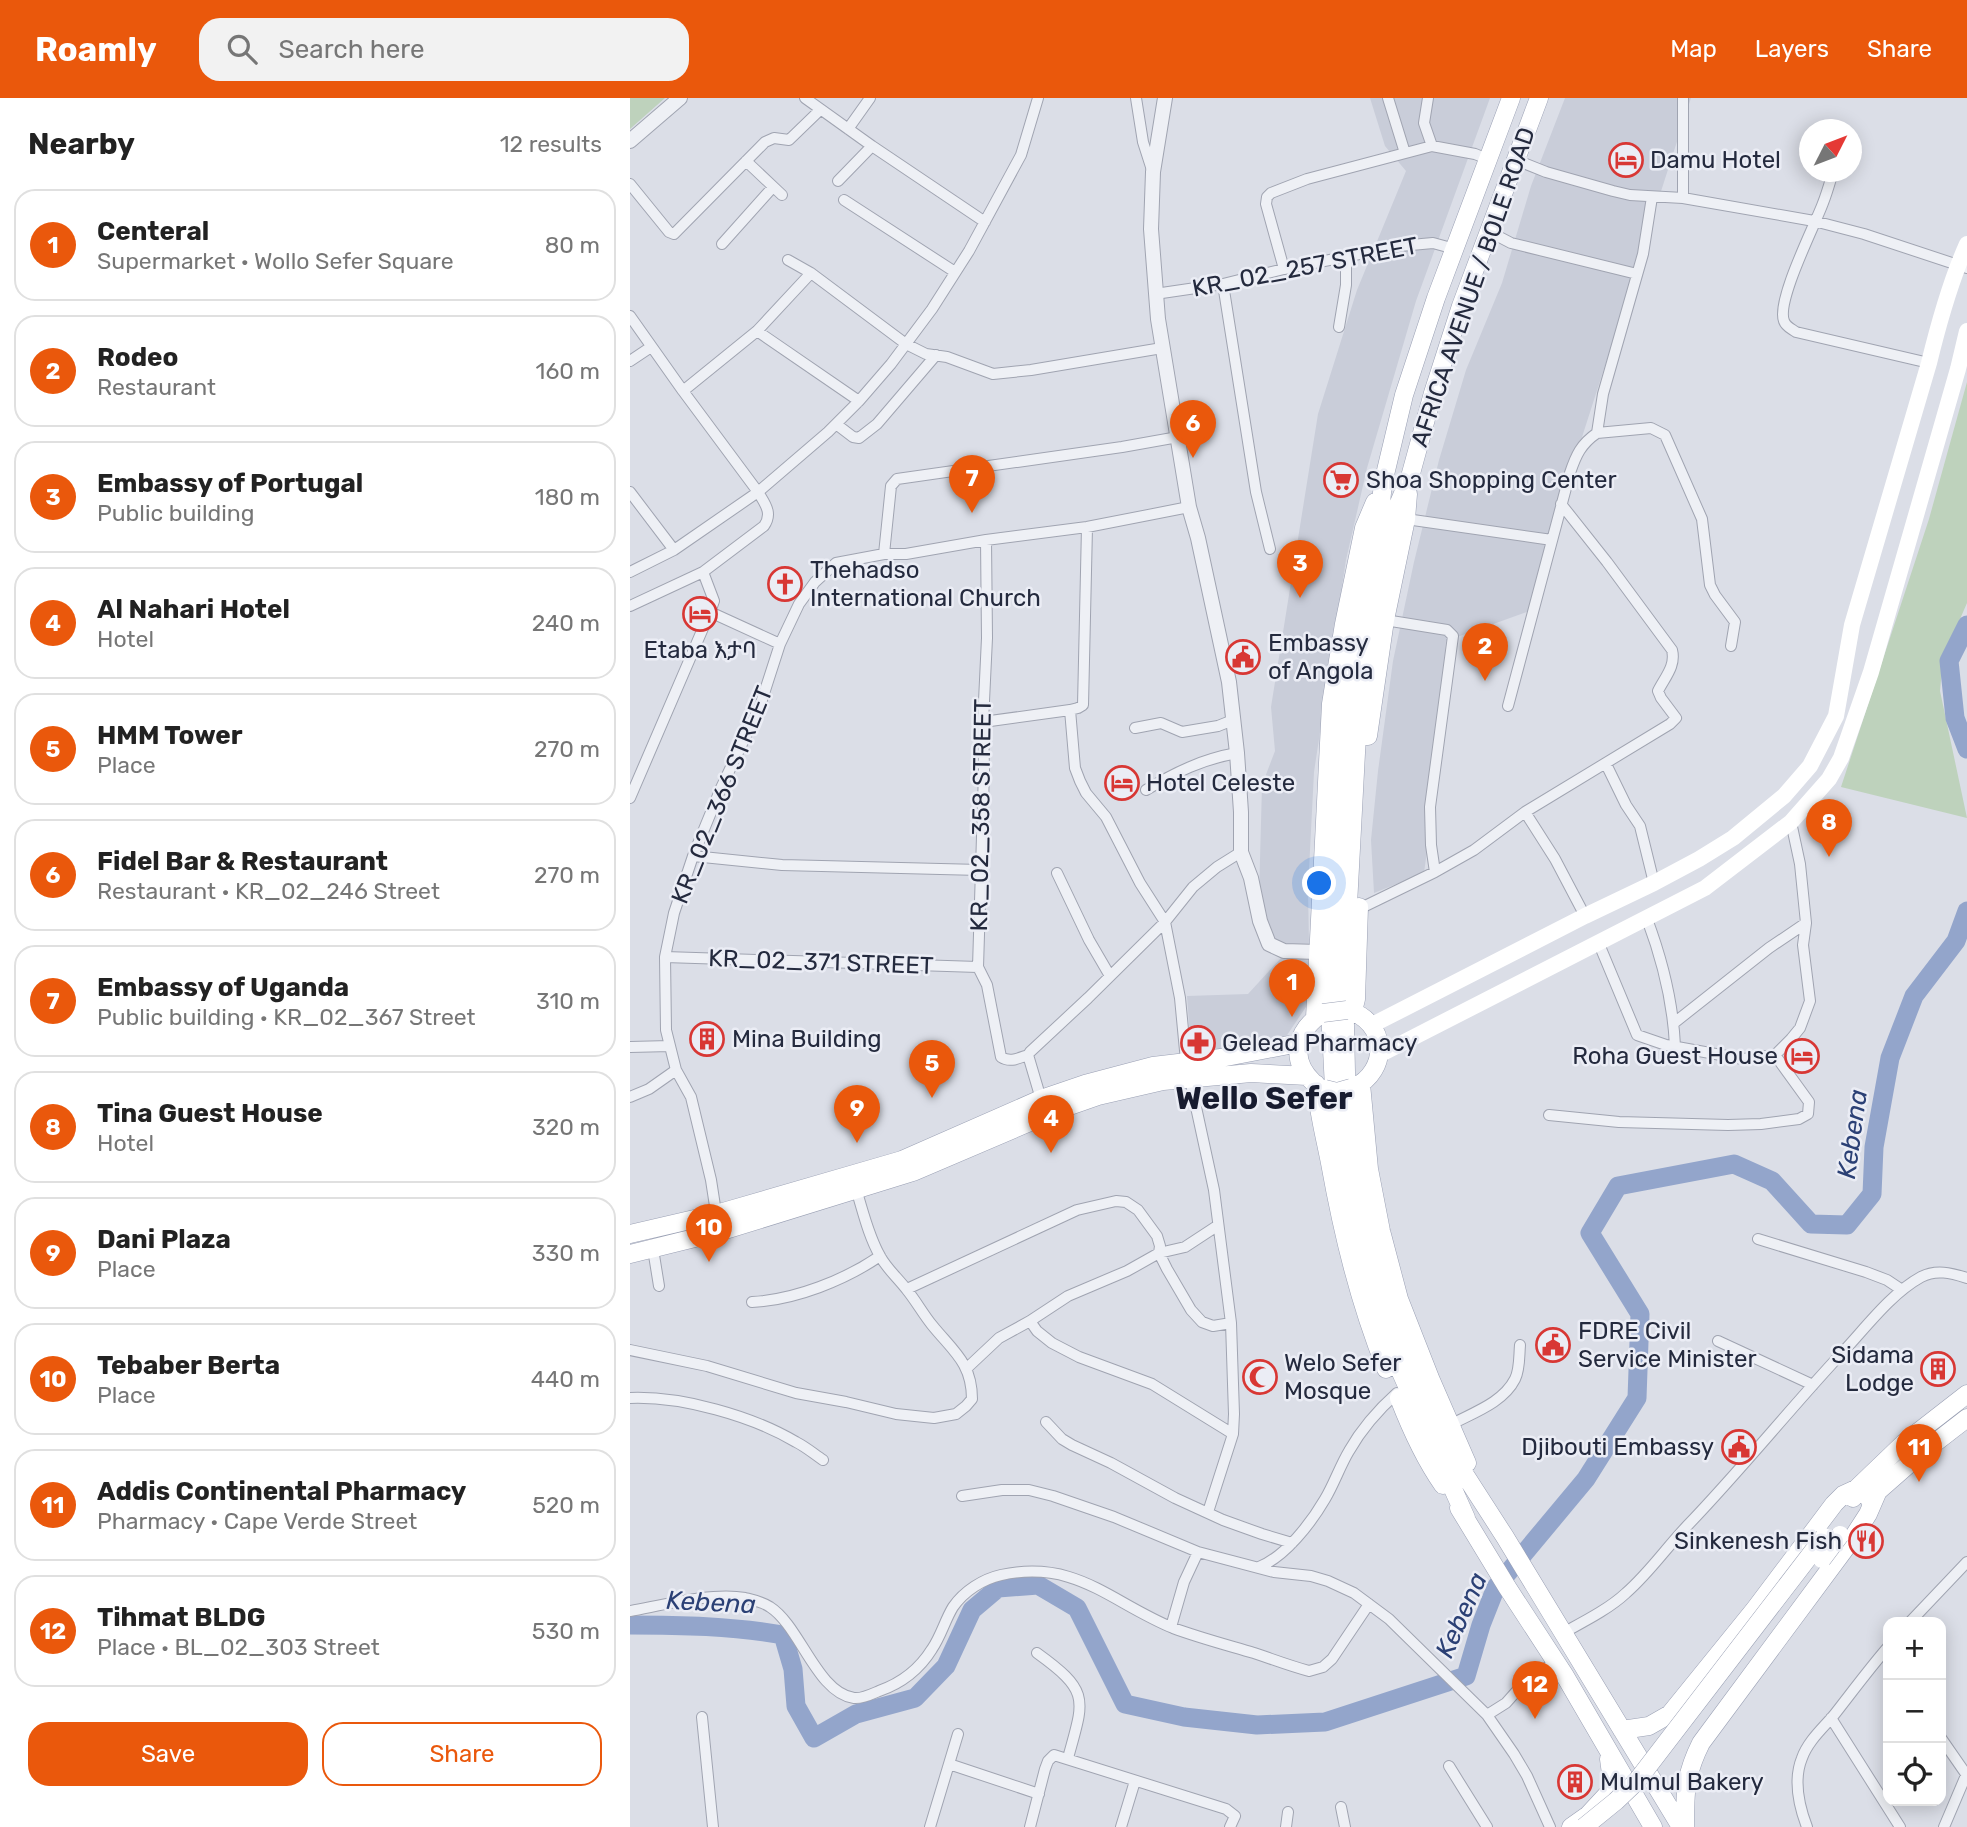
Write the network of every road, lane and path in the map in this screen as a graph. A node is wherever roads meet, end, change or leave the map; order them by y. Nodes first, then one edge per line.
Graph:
1 (680, 98) edge
2 (804, 98) edge
3 (870, 98) edge
4 (1038, 98) edge
5 (1136, 98) edge
6 (1165, 98) edge
7 (1388, 98) edge
8 (1427, 98) edge
9 (1511, 98) edge
10 (1539, 98) edge
11 (1683, 98) edge
12 (820, 110) junction
13 (848, 129) junction
14 (630, 141) edge
15 (872, 146) junction
16 (1432, 146) junction
17 (1405, 153) junction
18 (1490, 160) junction
19 (1516, 160) junction
20 (746, 161) junction
21 (1153, 172) junction
22 (838, 181) dead end
23 (1830, 182) edge
24 (630, 184) edge
25 (773, 187) junction
26 (782, 195) dead end
27 (1652, 197) junction
28 (1683, 198) junction
29 (845, 200) dead end
30 (1814, 221) junction
31 (985, 222) junction
32 (1488, 232) junction
33 (722, 244) dead end
34 (1967, 244) edge
35 (1455, 248) junction
36 (1346, 257) junction
37 (788, 260) dead end
38 (1962, 266) edge
39 (1284, 269) junction
40 (955, 272) junction
41 (811, 273) junction
42 (1637, 274) junction
43 (1223, 284) junction
44 (1155, 294) junction
45 (630, 316) edge
46 (1339, 327) dead end
47 (757, 331) junction
48 (1967, 331) edge
49 (906, 344) junction
50 (651, 347) junction
51 (1162, 348) junction
52 (936, 355) junction
53 (630, 361) edge
54 (1929, 363) junction
55 (683, 391) junction
56 (859, 401) junction
57 (836, 424) junction
58 (1597, 433) junction
59 (1178, 437) junction
60 (1410, 477) junction
61 (1383, 483) junction
62 (630, 492) edge
63 (758, 492) junction
64 (1561, 504) junction
65 (1189, 507) junction
66 (1406, 519) junction
67 (1087, 527) junction
68 (986, 540) junction
69 (1552, 540) junction
70 (1270, 549) dead end
71 (674, 550) junction
72 (884, 554) junction
73 (630, 572) edge
74 (703, 572) junction
75 (630, 606) edge
76 (710, 612) junction
77 (1385, 620) junction
78 (780, 644) junction
79 (1731, 646) dead end
80 (1508, 706) dead end
81 (1070, 710) junction
82 (1233, 720) junction
83 (983, 722) junction
84 (1135, 728) dead end
85 (1237, 753) junction
86 (1605, 764) junction
87 (1146, 790) dead end
88 (630, 798) edge
89 (1525, 812) junction
90 (1791, 822) junction
91 (1241, 852) junction
92 (693, 856) junction
93 (980, 870) junction
94 (1435, 872) junction
95 (1057, 873) dead end
96 (1654, 883) junction
97 (1359, 912) junction
98 (1585, 916) junction
99 (1647, 919) junction
100 (1165, 922) junction
101 (1806, 923) junction
102 (1599, 943) junction
103 (1318, 952) junction
104 (665, 957) junction
105 (978, 967) junction
106 (1110, 976) junction
107 (1318, 1009) junction
108 (1350, 1011) junction
109 (1674, 1023) junction
110 (1372, 1025) junction
111 (1299, 1043) junction
112 (630, 1046) edge
113 (670, 1046) junction
114 (1675, 1046) junction
115 (1280, 1047) junction
116 (1028, 1055) junction
117 (1379, 1055) junction
118 (1775, 1055) junction
119 (676, 1070) junction
120 (1189, 1070) junction
121 (1306, 1083) junction
122 (1356, 1086) junction
123 (630, 1097) edge
124 (1041, 1099) junction
125 (1549, 1115) dead end
126 (856, 1189) junction
127 (716, 1214) junction
128 (1217, 1226) junction
129 (719, 1232) junction
130 (630, 1234) edge
131 (1758, 1239) dead end
132 (653, 1249) junction
133 (1159, 1253) junction
134 (630, 1254) edge
135 (880, 1256) junction
136 (1967, 1278) edge
137 (659, 1286) dead end
138 (907, 1289) junction
139 (1902, 1290) junction
140 (752, 1302) dead end
141 (1030, 1321) junction
142 (1231, 1323) junction
143 (1718, 1341) dead end
144 (1520, 1345) dead end
145 (630, 1350) edge
146 (965, 1369) junction
147 (1813, 1385) junction
148 (1397, 1393) junction
149 (1967, 1394) edge
150 (630, 1398) edge
151 (1967, 1418) edge
152 (1046, 1422) dead end
153 (1450, 1425) junction
154 (1233, 1434) junction
155 (823, 1460) dead end
156 (1856, 1489) junction
157 (1878, 1492) junction
158 (962, 1496) dead end
159 (1485, 1505) junction
160 (1208, 1512) junction
161 (1466, 1518) junction
162 (1832, 1536) junction
163 (1292, 1543) junction
164 (1198, 1552) junction
165 (1967, 1562) edge
166 (1259, 1567) junction
167 (1369, 1604) junction
168 (630, 1611) edge
169 (1914, 1617) edge
170 (1171, 1626) junction
171 (1563, 1633) junction
172 (1038, 1653) dead end
173 (1883, 1659) edge
174 (1555, 1662) junction
175 (1487, 1716) junction
176 (702, 1717) dead end
177 (1831, 1718) junction
178 (1622, 1730) junction
179 (958, 1734) dead end
180 (1945, 1743) edge
181 (1608, 1749) junction
182 (1068, 1758) junction
183 (949, 1764) junction
184 (1449, 1766) dead end
185 (1967, 1774) edge
186 (1135, 1781) junction
187 (1964, 1787) edge
188 (1039, 1794) junction
189 (1341, 1807) dead end
190 (1288, 1812) dead end
191 (1232, 1822) edge
192 (713, 1827) edge
193 (930, 1827) edge
194 (1030, 1827) edge
195 (1121, 1827) edge
196 (1286, 1827) edge
197 (1345, 1827) edge
198 (1487, 1827) edge
199 (1550, 1827) edge
200 (1571, 1827) edge
201 (1584, 1827) edge
202 (1603, 1827) edge
203 (1653, 1827) edge
204 (1683, 1827) edge
205 (1807, 1827) edge
206 (1900, 1827) edge
207 (1944, 1827) edge

1 - 14 street
2 - 12 street
3 - 13 street
4 - 31 street
5 - 21 street
6 - 21 street
7 - 17 street
8 - 16 street
9 - 18 main road, AFRICA AVENUE / BOLE ROAD
10 - 19 main road, AFRICA AVENUE / BOLE ROAD
11 - 28 street
12 - 13 street
12 - 20 street
13 - 15 street
15 - 22 street
15 - 31 street
16 - 17 street
16 - 18 street
17 - 39 street
18 - 35 main road, AFRICA AVENUE / BOLE ROAD
19 - 27 street
19 - 32 main road, AFRICA AVENUE / BOLE ROAD
20 - 24 street
20 - 25 street
21 - 44 street
23 - 30 street
25 - 26 street
25 - 33 street
27 - 28 street
27 - 42 street
28 - 30 street
29 - 40 street
30 - 38 street
30 - 54 street
31 - 40 street
32 - 42 street
32 - 60 main road, AFRICA AVENUE / BOLE ROAD
34 - 38 main road
35 - 36 street, KR_02_257 STREET
35 - 61 main road, AFRICA AVENUE / BOLE ROAD
36 - 39 street, KR_02_257 STREET
36 - 46 street
37 - 41 street
38 - 54 main road
39 - 43 street, KR_02_257 STREET
40 - 49 street
41 - 47 street
41 - 49 street
42 - 58 street
43 - 44 street, KR_02_257 STREET
43 - 70 street
44 - 51 street
45 - 50 street
47 - 55 street
47 - 56 street
48 - 90 main road
49 - 52 street
49 - 56 street
50 - 53 street
50 - 55 street
51 - 52 street
51 - 59 street
52 - 57 street
54 - 96 main road
55 - 63 street
56 - 57 street
57 - 63 street
58 - 64 street
58 - 79 street
59 - 65 street
59 - 72 street
60 - 66 main road, AFRICA AVENUE / BOLE ROAD
60 - 159 main road, AFRICA AVENUE / BOLE ROAD
61 - 103 main road, AFRICA AVENUE / BOLE ROAD
61 - 161 main road, AFRICA AVENUE / BOLE ROAD
62 - 71 street
63 - 71 street
63 - 74 street
64 - 69 street
64 - 86 street
65 - 67 street
65 - 82 street
66 - 69 street
66 - 77 main road, AFRICA AVENUE / BOLE ROAD
67 - 68 street
67 - 81 street
68 - 72 street
68 - 83 street, KR_02_358 STREET
69 - 80 street
71 - 73 street
72 - 78 street, KR_02_366 STREET
74 - 75 street
74 - 76 street
76 - 78 street
76 - 88 street
77 - 94 street
77 - 97 main road, AFRICA AVENUE / BOLE ROAD
78 - 92 street, KR_02_366 STREET
81 - 83 street
81 - 100 street
82 - 84 street
82 - 85 street
83 - 93 street, KR_02_358 STREET
85 - 87 street
85 - 91 street
86 - 89 street
86 - 96 street
89 - 94 street
89 - 98 street
90 - 99 main road
90 - 101 street
91 - 100 street
91 - 103 street
92 - 93 street
92 - 104 street, KR_02_366 STREET
93 - 105 street, KR_02_358 STREET
94 - 97 street
95 - 106 street
96 - 98 main road
97 - 108 main road, AFRICA AVENUE / BOLE ROAD
98 - 110 main road
99 - 102 main road
99 - 109 street
100 - 106 street
100 - 120 street
101 - 109 street
101 - 118 street
102 - 114 street
102 - 117 main road
103 - 107 main road, AFRICA AVENUE / BOLE ROAD
104 - 105 street, KR_02_371 STREET
104 - 113 street, KR_02_366 STREET
105 - 116 street, KR_02_358 STREET
106 - 116 street
107 - 108 main road, bridge
107 - 111 main road
107 - 115 main road
108 - 110 main road
109 - 114 street
110 - 117 main road
111 - 115 main road
111 - 121 main road
112 - 113 street
113 - 119 street, KR_02_366 STREET
114 - 118 street
115 - 120 main road
116 - 124 street
117 - 122 main road
118 - 125 street
119 - 123 street
119 - 127 street, KR_02_366 STREET
120 - 121 main road
120 - 124 main road
120 - 126 main road
120 - 128 street
121 - 122 main road, bridge
121 - 148 main road, AFRICA AVENUE / BOLE ROAD
122 - 153 main road, AFRICA AVENUE / BOLE ROAD
124 - 127 main road
126 - 129 main road
126 - 135 street
127 - 129 street, KR_02_366 STREET
127 - 130 main road
128 - 133 street
128 - 142 street
129 - 132 main road
131 - 139 street
132 - 134 main road
132 - 137 street
133 - 138 street
133 - 141 street
133 - 142 street
135 - 138 street
135 - 140 street
136 - 139 street
138 - 146 street
139 - 147 street
141 - 146 street
141 - 154 street
142 - 154 street
143 - 147 street
144 - 153 street
145 - 146 street
147 - 171 street
148 - 161 main road, AFRICA AVENUE / BOLE ROAD
148 - 163 street
149 - 156 main road
150 - 155 street
151 - 157 main road
152 - 160 street
153 - 159 main road, AFRICA AVENUE / BOLE ROAD
154 - 160 street
156 - 162 main road
156 - 178 main road
157 - 162 main road
157 - 204 main road
158 - 164 street
159 - 171 main road, AFRICA AVENUE / BOLE ROAD
160 - 163 street
161 - 174 main road, AFRICA AVENUE / BOLE ROAD
162 - 201 main road, bridge
162 - 202 main road, bridge
163 - 166 street
164 - 166 street
164 - 170 street
165 - 169 street
166 - 167 street
167 - 170 street
167 - 175 street
168 - 170 street
171 - 178 main road, AFRICA AVENUE / BOLE ROAD
172 - 182 street
173 - 177 street
174 - 175 street
174 - 181 main road, AFRICA AVENUE / BOLE ROAD
175 - 199 street
176 - 192 street
177 - 205 street
177 - 206 street
178 - 204 main road, AFRICA AVENUE / BOLE ROAD
179 - 183 street
180 - 185 street
181 - 200 main road
181 - 203 main road, AFRICA AVENUE / BOLE ROAD
182 - 186 street
182 - 188 street
183 - 188 street
183 - 193 street
184 - 198 street
185 - 187 street
186 - 191 street
186 - 195 street
187 - 207 street
188 - 194 street
189 - 197 street
190 - 196 street

